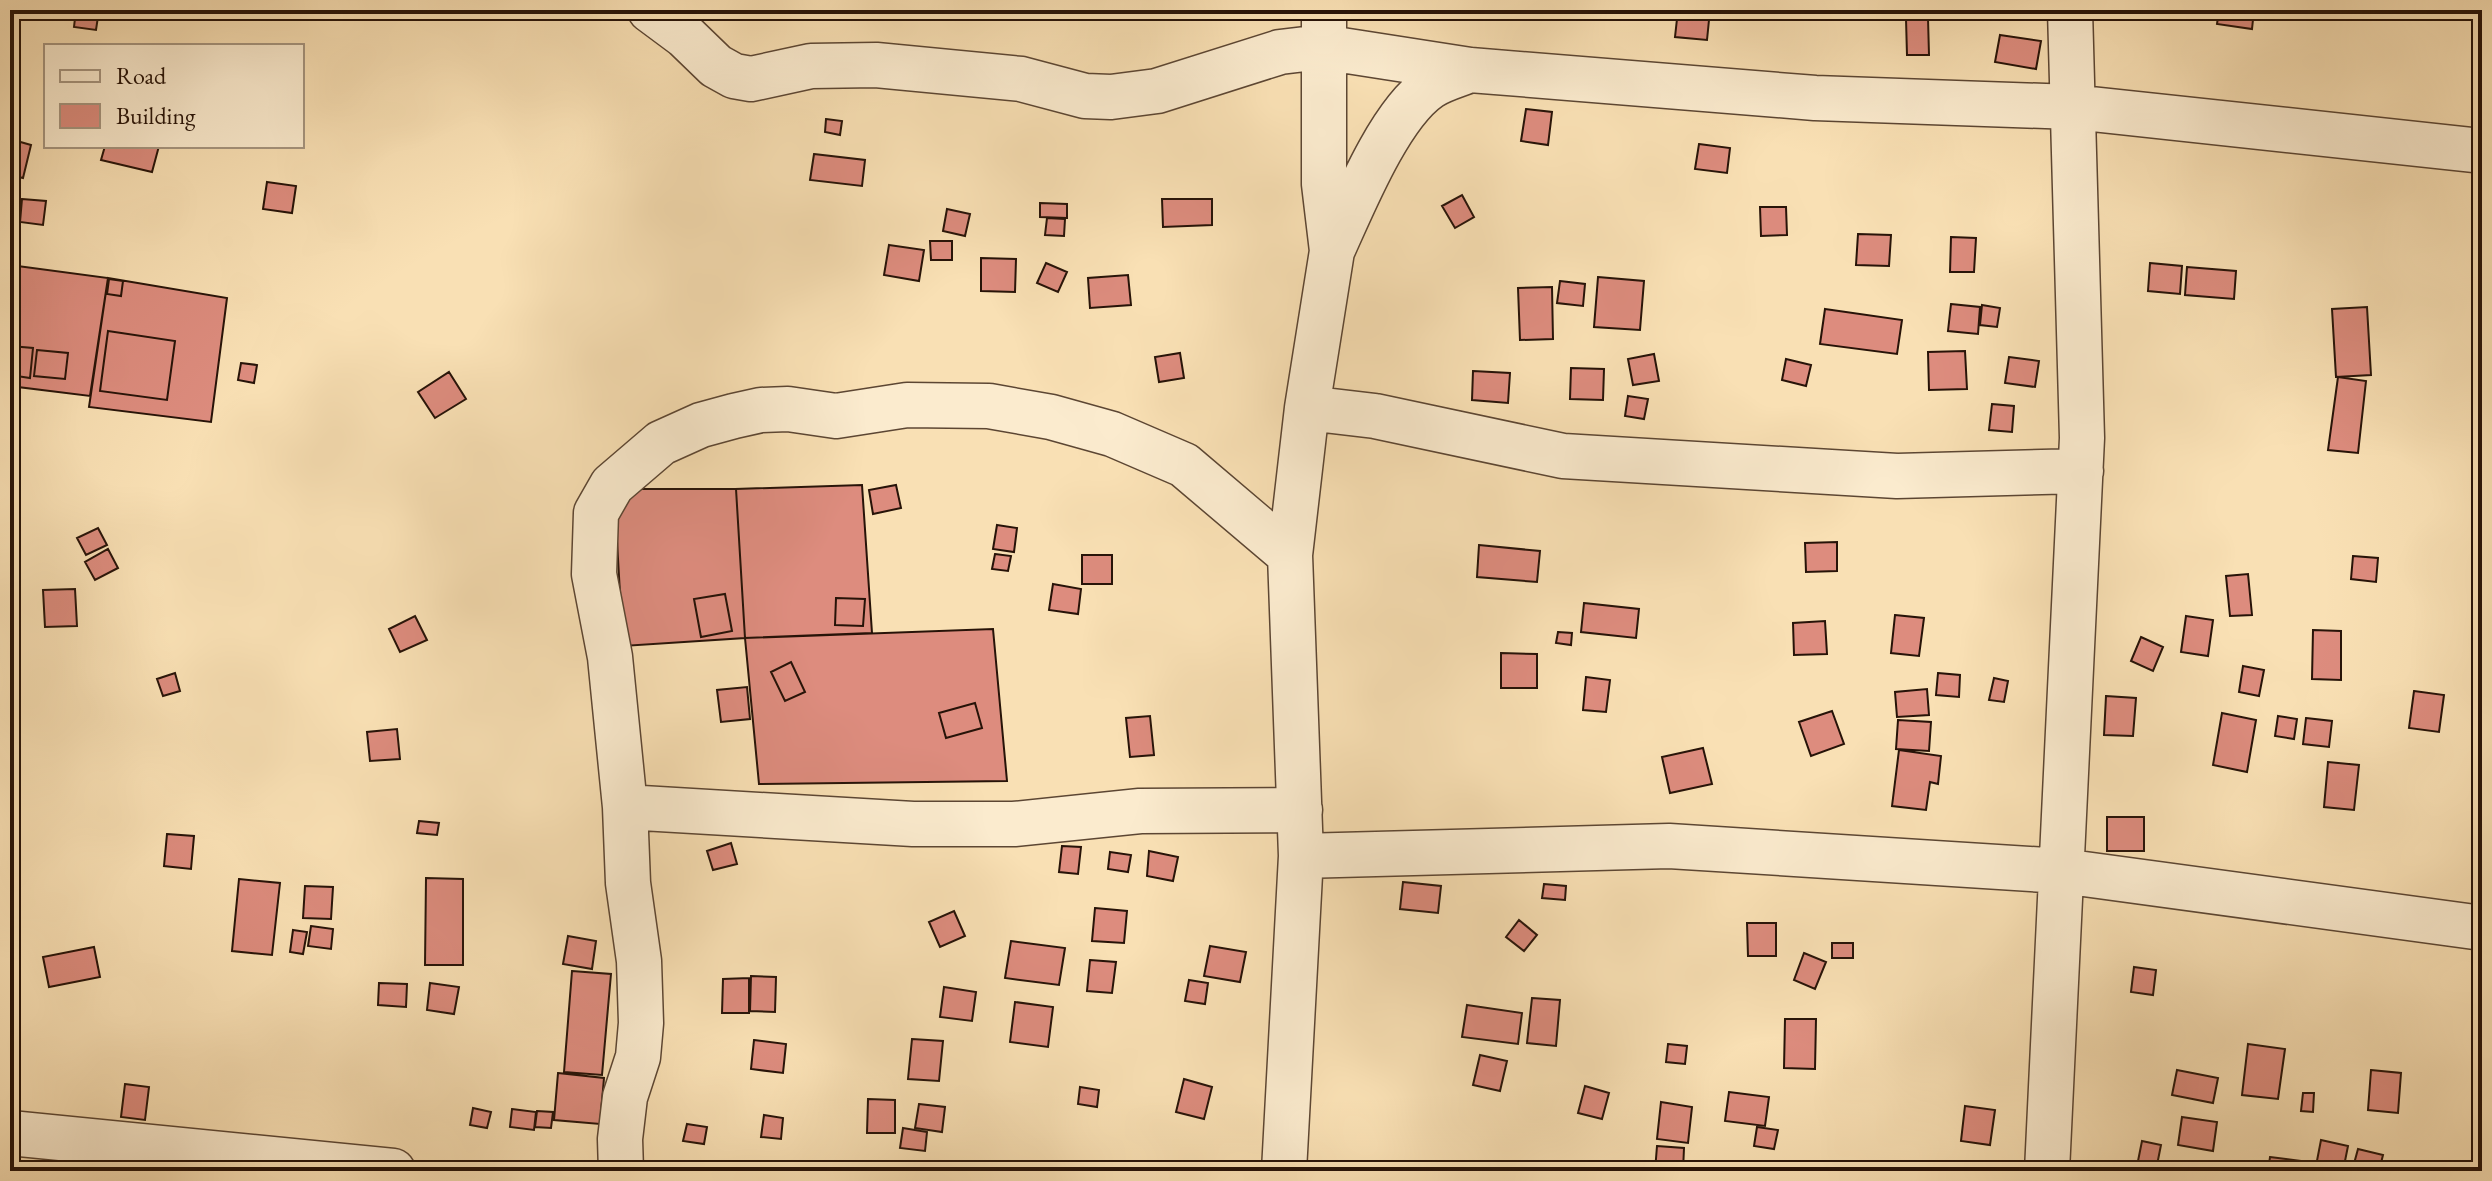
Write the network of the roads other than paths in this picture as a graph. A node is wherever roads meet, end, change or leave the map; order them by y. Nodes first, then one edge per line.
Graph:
1 (650, 10) edge
2 (2070, 10) edge
3 (1323, 28) edge
4 (1470, 70) junction
5 (2073, 107) junction
6 (2482, 151) edge
7 (1332, 251) junction
8 (1307, 408) junction
9 (2081, 471) junction
10 (1290, 555) junction
11 (625, 807) junction
12 (1300, 810) junction
13 (1301, 856) junction
14 (2062, 871) junction
15 (2482, 928) edge
16 (10, 1133) edge
17 (393, 1171) edge
18 (621, 1171) edge
19 (1284, 1171) edge
20 (2047, 1171) edge

1 - 3 street
2 - 5 street
3 - 4 street
3 - 7 street
4 - 5 street
4 - 7 street
5 - 6 street
5 - 9 street
7 - 8 street
8 - 9 street
8 - 10 street
9 - 14 street
10 - 11 street
10 - 12 street
11 - 12 street
11 - 18 street
12 - 13 street
13 - 14 street
13 - 19 street
14 - 15 street
14 - 20 street
16 - 17 street

